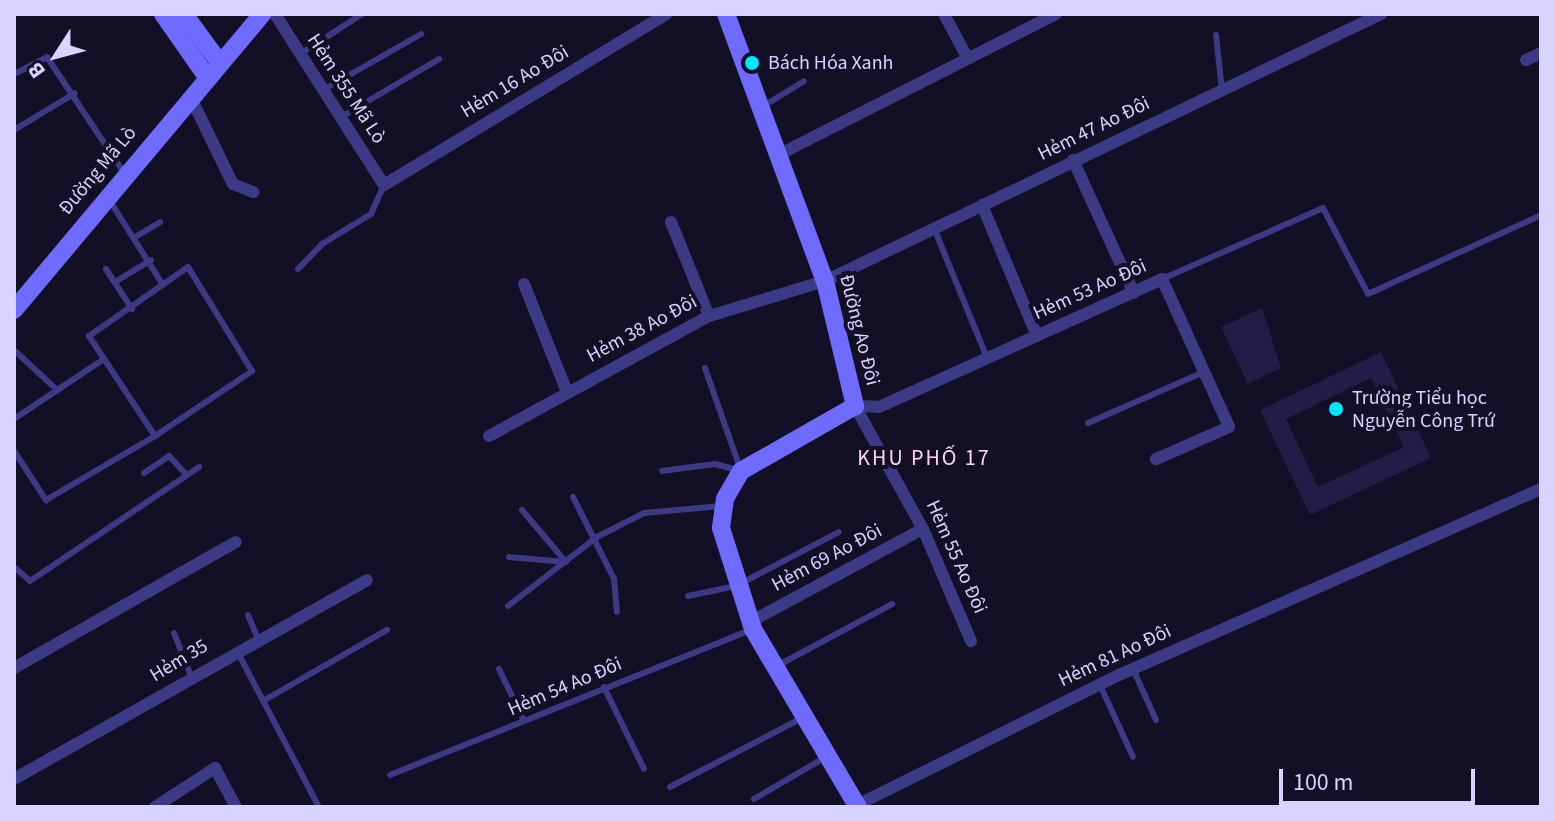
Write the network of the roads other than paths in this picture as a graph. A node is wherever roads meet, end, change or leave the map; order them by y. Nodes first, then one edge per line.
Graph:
1 (163, 14) edge
2 (184, 14) edge
3 (262, 14) edge
4 (275, 14) edge
5 (362, 14) edge
6 (666, 14) edge
7 (944, 14) edge
8 (1056, 14) edge
9 (1381, 14) edge
10 (728, 15) edge
11 (421, 34) dead end
12 (1216, 35) dead end
13 (1541, 53) edge
14 (300, 54) junction
15 (967, 57) junction
16 (439, 59) dead end
17 (1526, 60) dead end
18 (213, 69) junction
19 (14, 74) edge
20 (804, 81) dead end
21 (323, 90) junction
22 (1222, 90) junction
23 (75, 93) junction
24 (190, 96) junction
25 (762, 107) junction
26 (341, 117) junction
27 (14, 130) edge
28 (782, 153) junction
29 (1073, 160) junction
30 (124, 173) junction
31 (384, 185) junction
32 (253, 192) dead end
33 (106, 196) junction
34 (982, 205) junction
35 (1541, 215) edge
36 (160, 222) dead end
37 (671, 222) dead end
38 (934, 228) junction
39 (137, 236) junction
40 (151, 260) junction
41 (106, 269) dead end
42 (298, 269) dead end
43 (1162, 279) junction
44 (825, 281) junction
45 (115, 282) junction
46 (524, 284) dead end
47 (163, 285) junction
48 (1134, 293) junction
49 (132, 309) junction
50 (14, 310) edge
51 (709, 316) junction
52 (1037, 336) junction
53 (14, 350) edge
54 (101, 361) junction
55 (989, 361) junction
56 (705, 368) dead end
57 (1207, 371) junction
58 (57, 390) junction
59 (567, 392) junction
60 (855, 406) junction
61 (14, 419) edge
62 (1088, 423) dead end
63 (155, 436) junction
64 (489, 436) dead end
65 (14, 451) edge
66 (1156, 459) dead end
67 (199, 467) dead end
68 (662, 471) dead end
69 (741, 471) junction
70 (144, 473) dead end
71 (186, 474) junction
72 (1541, 489) edge
73 (573, 497) dead end
74 (724, 506) junction
75 (522, 510) dead end
76 (923, 529) junction
77 (839, 532) dead end
78 (597, 537) junction
79 (236, 542) dead end
80 (509, 557) dead end
81 (566, 562) junction
82 (14, 567) edge
83 (367, 580) dead end
84 (736, 586) junction
85 (688, 596) dead end
86 (892, 604) dead end
87 (508, 606) dead end
88 (617, 612) dead end
89 (248, 615) dead end
90 (751, 626) junction
91 (387, 630) dead end
92 (174, 633) dead end
93 (258, 638) junction
94 (971, 641) dead end
95 (236, 650) junction
96 (14, 668) edge
97 (773, 668) junction
98 (499, 669) dead end
99 (1133, 669) junction
100 (191, 676) junction
101 (1100, 685) junction
102 (604, 687) junction
103 (263, 701) junction
104 (802, 718) junction
105 (1156, 720) dead end
106 (524, 721) junction
107 (826, 757) junction
108 (1133, 757) dead end
109 (644, 769) dead end
110 (390, 775) dead end
111 (14, 779) edge
112 (670, 787) dead end
113 (754, 799) dead end
114 (856, 806) edge
115 (155, 807) edge
116 (236, 807) edge
117 (319, 807) edge

1 - 18 street
2 - 18 street
3 - 18 street, Đường Mã Lò
4 - 14 street, Hẻm 355 Mã Lò
5 - 14 lane
6 - 31 street, Hẻm 16 Ao Đôi
7 - 15 street
8 - 15 street
9 - 22 street, Hẻm 47 Ao Đôi
10 - 25 street, Đường Ao Đôi
11 - 21 lane
12 - 22 lane
13 - 17 street
14 - 21 street, Hẻm 355 Mã Lò
15 - 28 street
16 - 26 lane
18 - 24 street, Đường Mã Lò
19 - 23 lane
20 - 25 lane
21 - 26 street, Hẻm 355 Mã Lò
22 - 29 street, Hẻm 47 Ao Đôi
23 - 27 lane
23 - 30 lane
24 - 30 street, Đường Mã Lò
24 - 32 street
25 - 28 street, Đường Ao Đôi
26 - 31 street, Hẻm 355 Mã Lò
28 - 44 street, Đường Ao Đôi
29 - 34 street, Hẻm 47 Ao Đôi
29 - 48 street
30 - 33 street, Đường Mã Lò
31 - 42 lane
33 - 39 lane
33 - 50 street, Đường Mã Lò
34 - 38 street, Hẻm 47 Ao Đôi
34 - 52 street
35 - 43 lane
36 - 39 lane
37 - 51 street
38 - 44 street, Hẻm 47 Ao Đôi
38 - 55 lane
39 - 40 lane
40 - 45 lane
40 - 47 lane
41 - 45 lane
43 - 48 street, Hẻm 53 Ao Đôi
43 - 57 street, Hẻm 53 Ao Đôi
44 - 51 street, Hẻm 38 Ao Đôi
44 - 60 street, Đường Ao Đôi
45 - 49 lane
46 - 59 street
47 - 49 lane
47 - 63 lane
48 - 52 street, Hẻm 53 Ao Đôi
49 - 54 lane
51 - 59 street, Hẻm 38 Ao Đôi
52 - 55 street, Hẻm 53 Ao Đôi
53 - 58 lane
54 - 58 lane
54 - 63 lane
55 - 60 street, Hẻm 53 Ao Đôi
56 - 69 lane
57 - 62 lane
57 - 66 street, Hẻm 53 Ao Đôi
58 - 61 lane
59 - 64 street, Hẻm 38 Ao Đôi
60 - 69 street, Đường Ao Đôi
60 - 76 street, Hẻm 55 Ao Đôi
63 - 65 lane
67 - 71 lane
68 - 69 lane
69 - 74 street
70 - 71 lane
71 - 82 lane
72 - 99 street, Hẻm 81 Ao Đôi
73 - 78 lane
74 - 78 lane
74 - 84 street
75 - 81 lane
76 - 90 street, Hẻm 69 Ao Đôi
76 - 94 street, Hẻm 55 Ao Đôi
77 - 84 lane
78 - 81 lane
78 - 88 lane
79 - 96 street
80 - 81 lane
81 - 87 lane
83 - 93 street, Hẻm 35
84 - 85 lane
84 - 90 street
86 - 97 lane
89 - 93 lane
90 - 97 street
90 - 102 lane, Hẻm 54 Ao Đôi
91 - 103 lane
92 - 100 lane
93 - 95 street, Hẻm 35
95 - 100 street, Hẻm 35
95 - 103 lane
97 - 104 street
98 - 106 lane
99 - 101 street, Hẻm 81 Ao Đôi
99 - 105 lane
100 - 111 street, Hẻm 35
101 - 108 lane
101 - 114 street, Hẻm 81 Ao Đôi
102 - 106 lane, Hẻm 54 Ao Đôi
102 - 109 lane
103 - 117 lane
104 - 107 street
104 - 112 lane
106 - 110 lane, Hẻm 54 Ao Đôi
107 - 113 lane
107 - 114 street
115 - 116 street

